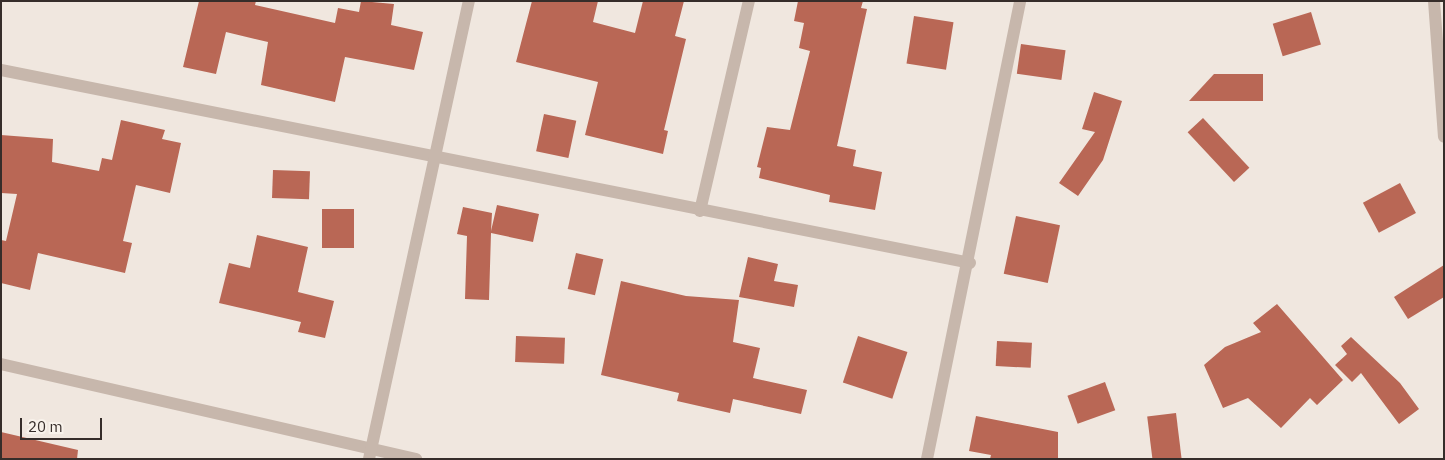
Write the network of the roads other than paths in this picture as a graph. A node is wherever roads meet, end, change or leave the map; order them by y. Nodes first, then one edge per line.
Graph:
1 (469, 1) edge
2 (749, 1) edge
3 (1020, 1) edge
4 (1434, 1) edge
5 (1, 70) edge
6 (1444, 138) edge
7 (437, 155) junction
8 (700, 211) junction
9 (970, 263) junction
10 (1, 364) edge
11 (370, 453) edge
12 (416, 459) edge
13 (927, 459) edge

1 - 7 street
2 - 8 street
3 - 9 street
4 - 6 street
5 - 7 street
7 - 8 street
7 - 11 street
8 - 9 street
9 - 13 street
10 - 11 street
11 - 12 street

